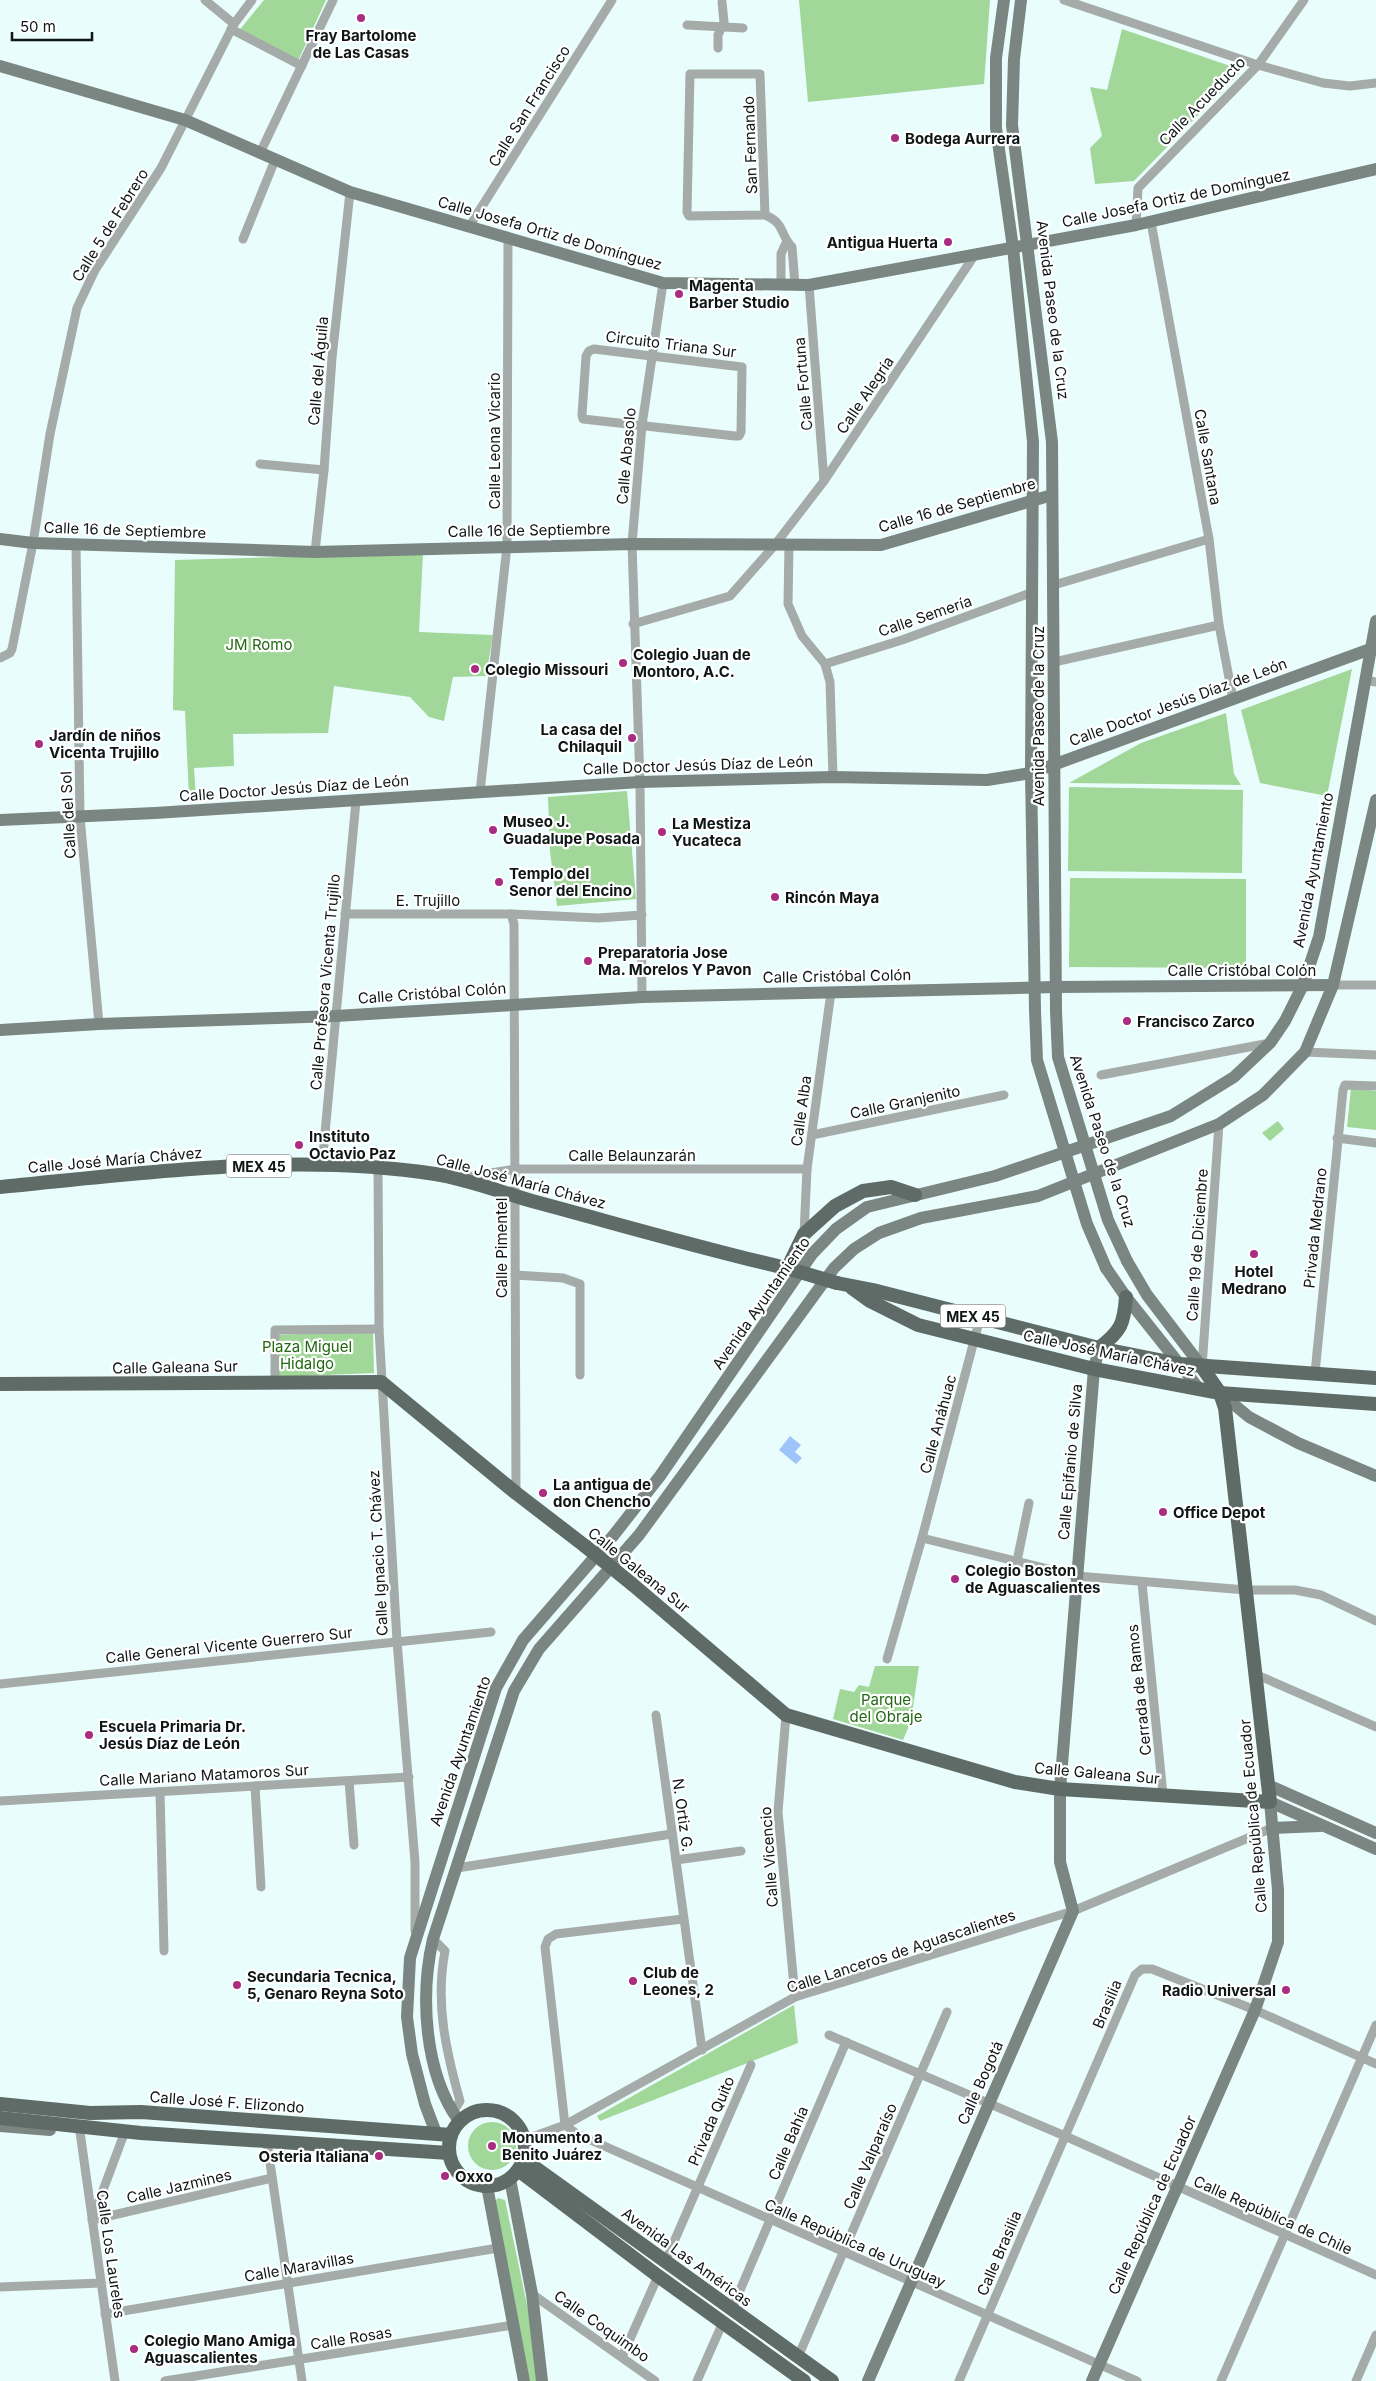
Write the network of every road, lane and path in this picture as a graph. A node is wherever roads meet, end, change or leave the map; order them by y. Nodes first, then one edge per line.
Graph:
1 (205, 0) edge
2 (252, 0) edge
3 (333, 0) edge
4 (612, 0) edge
5 (1004, 0) edge
6 (1021, 0) edge
7 (1064, 0) edge
8 (1304, 0) edge
9 (722, 2) dead end
10 (687, 25) dead end
11 (232, 26) junction
12 (723, 27) junction
13 (743, 28) dead end
14 (718, 48) dead end
15 (1258, 65) junction
16 (0, 66) edge
17 (302, 66) junction
18 (1376, 83) edge
19 (185, 120) junction
20 (260, 153) junction
21 (275, 160) junction
22 (1376, 170) edge
23 (350, 192) junction
24 (766, 215) junction
25 (1151, 222) junction
26 (1136, 225) junction
27 (469, 227) junction
28 (243, 239) dead end
29 (508, 240) junction
30 (787, 241) junction
31 (1028, 245) junction
32 (1013, 248) junction
33 (974, 256) junction
34 (664, 283) junction
35 (781, 285) junction
36 (795, 285) junction
37 (809, 285) junction
38 (651, 355) junction
39 (642, 425) junction
40 (260, 464) dead end
41 (324, 470) junction
42 (824, 481) junction
43 (1052, 495) junction
44 (1033, 500) junction
45 (0, 539) edge
46 (1209, 539) junction
47 (33, 543) junction
48 (76, 544) junction
49 (632, 544) junction
50 (789, 545) junction
51 (507, 546) junction
52 (774, 546) junction
53 (315, 552) junction
54 (1054, 585) junction
55 (1033, 592) junction
56 (1376, 621) edge
57 (633, 624) junction
58 (1219, 625) junction
59 (1374, 648) edge
60 (0, 658) edge
61 (1054, 662) junction
62 (825, 664) junction
63 (1371, 681) edge
64 (1233, 699) junction
65 (1054, 765) junction
66 (1031, 773) junction
67 (833, 777) junction
68 (640, 782) junction
69 (480, 792) junction
70 (1376, 800) edge
71 (356, 801) junction
72 (80, 817) junction
73 (0, 820) edge
74 (345, 914) junction
75 (511, 914) junction
76 (642, 915) junction
77 (1303, 985) junction
78 (1333, 985) junction
79 (1376, 985) edge
80 (1055, 987) junction
81 (1034, 988) junction
82 (831, 992) junction
83 (642, 997) junction
84 (514, 1003) junction
85 (336, 1016) junction
86 (99, 1024) junction
87 (0, 1030) edge
88 (1270, 1043) junction
89 (1305, 1052) junction
90 (1376, 1055) edge
91 (1101, 1075) dead end
92 (1376, 1086) edge
93 (1004, 1095) dead end
94 (1219, 1124) junction
95 (812, 1135) junction
96 (1338, 1138) junction
97 (1376, 1143) edge
98 (322, 1165) junction
99 (378, 1167) junction
100 (515, 1169) junction
101 (807, 1169) junction
102 (458, 1178) junction
103 (0, 1187) edge
104 (915, 1195) junction
105 (515, 1196) junction
106 (804, 1234) junction
107 (788, 1269) junction
108 (515, 1275) junction
109 (842, 1284) junction
110 (1126, 1298) junction
111 (980, 1318) junction
112 (379, 1329) junction
113 (974, 1340) junction
114 (1100, 1348) junction
115 (1179, 1364) junction
116 (1202, 1366) junction
117 (1094, 1369) junction
118 (1314, 1373) junction
119 (580, 1375) dead end
120 (1376, 1378) edge
121 (275, 1382) junction
122 (382, 1382) junction
123 (0, 1384) edge
124 (1200, 1390) junction
125 (1220, 1393) junction
126 (1376, 1404) edge
127 (1376, 1476) edge
128 (516, 1493) junction
129 (1029, 1504) dead end
130 (922, 1538) junction
131 (1017, 1561) junction
132 (1077, 1576) junction
133 (1142, 1582) junction
134 (1246, 1590) junction
135 (1376, 1621) edge
136 (490, 1632) dead end
137 (397, 1641) junction
138 (887, 1659) dead end
139 (1255, 1674) junction
140 (0, 1684) edge
141 (656, 1715) dead end
142 (786, 1715) junction
143 (1376, 1727) edge
144 (409, 1777) junction
145 (349, 1781) junction
146 (1268, 1785) junction
147 (255, 1786) junction
148 (1060, 1789) junction
149 (160, 1792) junction
150 (1163, 1795) junction
151 (0, 1801) edge
152 (1270, 1802) junction
153 (1324, 1826) junction
154 (1272, 1828) junction
155 (1376, 1833) edge
156 (671, 1834) junction
157 (354, 1845) dead end
158 (1376, 1849) edge
159 (742, 1851) dead end
160 (676, 1860) junction
161 (457, 1868) junction
162 (261, 1887) dead end
163 (1073, 1912) junction
164 (682, 1919) junction
165 (415, 1936) junction
166 (164, 1951) dead end
167 (795, 1997) junction
168 (1255, 2010) junction
169 (947, 2012) dead end
170 (1376, 2025) edge
171 (829, 2035) dead end
172 (846, 2042) junction
173 (702, 2050) junction
174 (1362, 2058) junction
175 (1376, 2064) edge
176 (751, 2065) dead end
177 (919, 2075) junction
178 (0, 2098) edge
179 (0, 2104) edge
180 (988, 2105) junction
181 (141, 2112) junction
182 (456, 2117) junction
183 (0, 2118) edge
184 (86, 2124) junction
185 (0, 2126) edge
186 (565, 2126) junction
187 (141, 2133) junction
188 (436, 2133) junction
189 (124, 2134) junction
190 (451, 2134) junction
191 (1065, 2136) junction
192 (524, 2140) junction
193 (267, 2142) junction
194 (449, 2153) junction
195 (517, 2169) junction
196 (272, 2178) junction
197 (487, 2186) junction
198 (1177, 2187) junction
199 (697, 2188) junction
200 (92, 2220) junction
201 (770, 2220) junction
202 (1285, 2235) junction
203 (498, 2248) junction
204 (843, 2253) junction
205 (666, 2260) junction
206 (658, 2276) junction
207 (1376, 2276) edge
208 (101, 2282) junction
209 (911, 2282) junction
210 (288, 2283) junction
211 (0, 2287) edge
212 (532, 2294) junction
213 (732, 2309) junction
214 (105, 2314) junction
215 (987, 2316) junction
216 (723, 2322) junction
217 (513, 2325) junction
218 (1376, 2336) edge
219 (622, 2357) junction
220 (798, 2358) junction
221 (299, 2360) junction
222 (1100, 2365) junction
223 (787, 2376) edge
224 (115, 2381) edge
225 (165, 2381) edge
226 (302, 2381) edge
227 (524, 2381) edge
228 (542, 2381) edge
229 (655, 2381) edge
230 (697, 2381) edge
231 (804, 2381) edge
232 (832, 2381) edge
233 (868, 2381) edge
234 (959, 2381) edge
235 (1092, 2381) edge
236 (1137, 2381) edge
237 (1221, 2381) edge
238 (1356, 2381) edge

1 - 11 street
2 - 11 street, Calle 5 de Febrero
3 - 17 street
4 - 27 street, Calle San Francisco
5 - 32 main road, Avenida Paseo de la Cruz
6 - 31 main road, Avenida Paseo de la Cruz
7 - 15 street
8 - 15 street, Calle Acueducto
9 - 12 street
10 - 12 street
11 - 17 street
11 - 19 street, Calle 5 de Febrero
12 - 13 street
12 - 14 street
15 - 18 street
15 - 26 street, Calle Acueducto
16 - 19 main road, Calle Josefa Ortiz de Domínguez
17 - 20 street
19 - 20 main road, Calle Josefa Ortiz de Domínguez
19 - 47 street, Calle 5 de Febrero
20 - 21 main road, Calle Josefa Ortiz de Domínguez
21 - 23 main road, Calle Josefa Ortiz de Domínguez
21 - 28 street
22 - 25 main road, Calle Josefa Ortiz de Domínguez
23 - 27 main road, Calle Josefa Ortiz de Domínguez
23 - 41 street, Calle del Águila
24 - 24 street, San Fernando
24 - 30 street
25 - 26 main road, Calle Josefa Ortiz de Domínguez
25 - 46 street, Calle Santana
26 - 31 main road, Calle Josefa Ortiz de Domínguez
27 - 29 main road, Calle Josefa Ortiz de Domínguez
29 - 34 main road, Calle Josefa Ortiz de Domínguez
29 - 51 street, Calle Leona Vicario
30 - 35 street
30 - 36 street
31 - 32 main road, Calle Josefa Ortiz de Domínguez
31 - 43 main road, Avenida Paseo de la Cruz
32 - 33 main road, Calle Josefa Ortiz de Domínguez
32 - 44 main road, Avenida Paseo de la Cruz
33 - 37 main road, Calle Josefa Ortiz de Domínguez
33 - 42 street, Calle Alegría
34 - 35 main road, Calle Josefa Ortiz de Domínguez
34 - 38 street, Calle Abasolo
35 - 36 main road, Calle Josefa Ortiz de Domínguez
36 - 37 main road, Calle Josefa Ortiz de Domínguez
37 - 42 street, Calle Fortuna
38 - 39 street, Calle Abasolo
38 - 39 street, Circuito Triana Sur
38 - 39 street, Circuito Triana Sur
39 - 49 street, Calle Abasolo
40 - 41 street
41 - 53 street, Calle del Águila
42 - 52 street, Calle Alegría
43 - 44 main road, Calle 16 de Septiembre
43 - 54 main road, Avenida Paseo de la Cruz
44 - 50 main road, Calle 16 de Septiembre
44 - 55 main road, Avenida Paseo de la Cruz
45 - 47 main road, Calle 16 de Septiembre
46 - 54 street
46 - 58 street, Calle Santana
47 - 48 main road, Calle 16 de Septiembre
47 - 60 street, Calle 5 de Febrero
48 - 53 main road, Calle 16 de Septiembre
48 - 72 street, Calle del Sol
49 - 51 main road, Calle 16 de Septiembre
49 - 52 main road, Calle 16 de Septiembre
49 - 57 street, Calle Abasolo
50 - 52 main road, Calle 16 de Septiembre
50 - 62 street
51 - 53 main road, Calle 16 de Septiembre
51 - 69 street, Calle Leona Vicario
52 - 57 street, Calle Alegría
54 - 61 main road, Avenida Paseo de la Cruz
55 - 62 street, Calle Semería
55 - 66 main road, Avenida Paseo de la Cruz
56 - 59 main road, Avenida Ayuntamiento
57 - 68 street, Calle Abasolo
58 - 61 street
58 - 64 street, Calle Santana
59 - 63 main road, Avenida Ayuntamiento
59 - 64 main road, Calle Doctor Jesús Díaz de León
61 - 65 main road, Avenida Paseo de la Cruz
62 - 67 street
63 - 77 main road, Avenida Ayuntamiento
64 - 65 main road, Calle Doctor Jesús Díaz de León
65 - 66 main road, Calle Doctor Jesús Díaz de León
65 - 80 main road, Avenida Paseo de la Cruz
66 - 67 main road, Calle Doctor Jesús Díaz de León
66 - 81 main road, Avenida Paseo de la Cruz
67 - 68 main road, Calle Doctor Jesús Díaz de León
68 - 69 main road, Calle Doctor Jesús Díaz de León
68 - 76 street, Calle Abasolo
69 - 71 main road, Calle Doctor Jesús Díaz de León
70 - 78 main road
71 - 72 main road, Calle Doctor Jesús Díaz de León
71 - 74 street, Calle Profesora Vicenta Trujillo
72 - 73 main road, Calle Doctor Jesús Díaz de León
72 - 86 street, Calle del Sol
74 - 75 street, E. Trujillo
74 - 85 street, Calle Profesora Vicenta Trujillo
75 - 76 street, E. Trujillo
75 - 84 street, Calle Pimentel
76 - 83 street, Calle Abasolo
77 - 78 main road, Calle Cristóbal Colón
77 - 80 main road, Calle Cristóbal Colón
77 - 88 main road, Avenida Ayuntamiento
78 - 79 street, Calle Cristóbal Colón
78 - 89 main road
80 - 81 main road, Calle Cristóbal Colón
80 - 116 main road, Avenida Paseo de la Cruz, bridge
81 - 82 main road, Calle Cristóbal Colón
81 - 110 main road, Avenida Paseo de la Cruz, bridge
82 - 83 main road, Calle Cristóbal Colón
82 - 95 street, Calle Alba
83 - 84 main road, Calle Cristóbal Colón
84 - 85 main road, Calle Cristóbal Colón
84 - 100 street, Calle Pimentel
85 - 86 main road, Calle Cristóbal Colón
85 - 98 street, Calle Profesora Vicenta Trujillo
86 - 87 main road, Calle Cristóbal Colón
88 - 91 street
88 - 104 main road, Avenida Ayuntamiento
89 - 90 street
89 - 94 main road
92 - 96 street, Privada Medrano
93 - 95 street, Calle Granjenito
94 - 116 street, Calle 19 de Diciembre
94 - 161 main road
95 - 101 street, Calle Alba
96 - 97 street
96 - 118 street, Privada Medrano
98 - 99 main road, Calle José María Chávez / MEX 45
98 - 103 main road, Calle José María Chávez / MEX 45
99 - 102 main road, Calle José María Chávez / MEX 45
99 - 112 street, Calle Ignacio T. Chávez
100 - 101 street, Calle Belaunzarán
100 - 102 street, Calle Belaunzarán
100 - 105 street, Calle Pimentel
101 - 106 street, Calle Alba
102 - 105 main road, Calle José María Chávez / MEX 45
104 - 106 main road
104 - 165 main road, Avenida Ayuntamiento
105 - 107 main road, Calle José María Chávez / MEX 45
105 - 108 street, Calle Pimentel
106 - 107 main road
107 - 109 main road, Calle José María Chávez / MEX 45, bridge
108 - 119 street
108 - 128 street, Calle Pimentel
109 - 111 main road, Calle José María Chávez / MEX 45
109 - 113 main road, Calle José María Chávez / MEX 45
110 - 114 main road
110 - 115 main road, Avenida Paseo de la Cruz
111 - 113 street, Calle Anáhuac
111 - 114 main road, Calle José María Chávez / MEX 45
112 - 121 street
112 - 122 street, Calle Ignacio T. Chávez
113 - 117 main road, Calle José María Chávez / MEX 45
113 - 130 street, Calle Anáhuac
114 - 115 main road, Calle José María Chávez / MEX 45
114 - 117 main road, Calle Epifanio de Silva
115 - 116 main road, Calle José María Chávez / MEX 45
115 - 124 main road, Avenida Paseo de la Cruz
116 - 118 main road, Calle José María Chávez / MEX 45
116 - 125 main road, Avenida Paseo de la Cruz
117 - 124 main road, Calle José María Chávez / MEX 45
117 - 132 main road, Calle Epifanio de Silva
118 - 120 main road, Calle José María Chávez / MEX 45
121 - 122 main road, Calle Galeana Sur
121 - 123 main road, Calle Galeana Sur
122 - 128 main road, Calle Galeana Sur
122 - 137 street, Calle Ignacio T. Chávez
124 - 125 main road, Calle José María Chávez / MEX 45
125 - 126 main road, Calle José María Chávez / MEX 45
125 - 127 main road
125 - 134 main road, Calle República de Ecuador
128 - 142 main road, Calle Galeana Sur, bridge
129 - 131 street
130 - 131 street
130 - 138 street, Calle Anáhuac
131 - 132 street
132 - 133 street
132 - 148 main road, Calle Epifanio de Silva
133 - 134 street
133 - 150 street, Cerrada de Ramos
134 - 135 street
134 - 139 main road, Calle República de Ecuador
136 - 137 street, Calle General Vicente Guerrero Sur
137 - 140 street, Calle General Vicente Guerrero Sur
137 - 144 street, Calle Ignacio T. Chávez
139 - 143 street
139 - 146 main road, Calle República de Ecuador
141 - 156 street, N. Ortiz G.
142 - 148 main road, Calle Galeana Sur
142 - 167 street, Calle Vicencio
144 - 145 street, Calle Mariano Matamoros Sur
144 - 165 street, Calle Ignacio T. Chávez
145 - 147 street, Calle Mariano Matamoros Sur
145 - 157 street
146 - 152 main road, Calle República de Ecuador
146 - 155 main road
147 - 149 street, Calle Mariano Matamoros Sur
147 - 162 street
148 - 150 main road, Calle Galeana Sur
148 - 163 main road
149 - 151 street, Calle Mariano Matamoros Sur
149 - 166 street
150 - 152 main road, Calle Galeana Sur
152 - 153 main road
152 - 154 main road, Calle República de Ecuador
153 - 154 main road
153 - 158 main road
154 - 163 street, Calle Lanceros de Aguascalientes
154 - 168 main road, Calle República de Ecuador
156 - 160 street, N. Ortiz G.
156 - 161 street
159 - 160 street
160 - 164 street, N. Ortiz G.
161 - 182 main road
163 - 167 street, Calle Lanceros de Aguascalientes
163 - 180 main road, Calle Bogotá
164 - 173 street, N. Ortiz G.
164 - 186 street
165 - 188 main road, Avenida Ayuntamiento
167 - 173 street, Calle Lanceros de Aguascalientes
168 - 174 street
168 - 191 street, Brasilia
168 - 198 main road, Calle República de Ecuador
169 - 177 street, Calle Valparaíso
170 - 174 street
171 - 172 street, Calle República de Chile
172 - 177 street, Calle República de Chile
172 - 201 street, Calle Bahía
173 - 186 street, Calle Lanceros de Aguascalientes
174 - 175 street
174 - 202 street
176 - 199 street, Privada Quito
177 - 180 street, Calle República de Chile
177 - 204 street, Calle Valparaíso
178 - 181 main road
179 - 184 main road, Calle José F. Elizondo
180 - 191 street, Calle República de Chile
180 - 209 main road, Calle Bogotá
181 - 184 main road, Calle José F. Elizondo
181 - 188 main road, Calle José F. Elizondo
182 - 190 main road
182 - 192 main road
183 - 184 main road, Calle José F. Elizondo
184 - 185 main road
184 - 187 main road, Calle José F. Elizondo
184 - 189 main road
184 - 200 street, Calle Los Laureles
186 - 192 street, Calle Lanceros de Aguascalientes
186 - 199 street, Calle República de Uruguay
187 - 189 main road
187 - 193 main road, Calle José F. Elizondo
188 - 190 main road, Calle José F. Elizondo
189 - 200 street
190 - 194 main road
191 - 198 street, Calle República de Chile
191 - 215 street, Calle Brasilia
192 - 195 main road
193 - 194 main road, Calle José F. Elizondo
193 - 196 street
194 - 197 main road
195 - 197 main road
195 - 205 main road, Avenida Las Américas
195 - 206 main road, Avenida Las Américas
195 - 212 main road
196 - 200 street, Calle Jazmines
196 - 210 street
197 - 203 main road
198 - 202 street, Calle República de Chile
198 - 222 main road, Calle República de Ecuador
199 - 201 street, Calle República de Uruguay
199 - 205 street, Privada Quito
200 - 208 street, Calle Los Laureles
201 - 204 street, Calle República de Uruguay
201 - 213 street, Calle Bahía
202 - 207 street, Calle República de Chile
202 - 237 street
203 - 210 street, Calle Maravillas
203 - 217 main road
204 - 209 street, Calle República de Uruguay
204 - 220 street, Calle Valparaíso
205 - 213 main road, Avenida Las Américas
206 - 216 main road, Avenida Las Américas
206 - 219 street
208 - 211 street
208 - 214 street, Calle Los Laureles
209 - 215 street, Calle República de Uruguay
209 - 233 main road, Calle Bogotá
210 - 214 street, Calle Maravillas
210 - 221 street
212 - 219 street, Calle Coquimbo
212 - 228 main road
213 - 220 main road, Avenida Las Américas
214 - 224 street, Calle Los Laureles
215 - 222 street, Calle República de Uruguay
215 - 234 street, Calle Brasilia
216 - 223 main road, Avenida Las Américas
216 - 230 street
217 - 221 street, Calle Rosas
217 - 227 main road
218 - 238 street
219 - 229 street, Calle Coquimbo
220 - 232 main road, Avenida Las Américas
221 - 225 street, Calle Rosas
221 - 226 street
222 - 235 main road, Calle República de Ecuador
222 - 236 street, Calle República de Uruguay
223 - 231 main road, Avenida Las Américas

